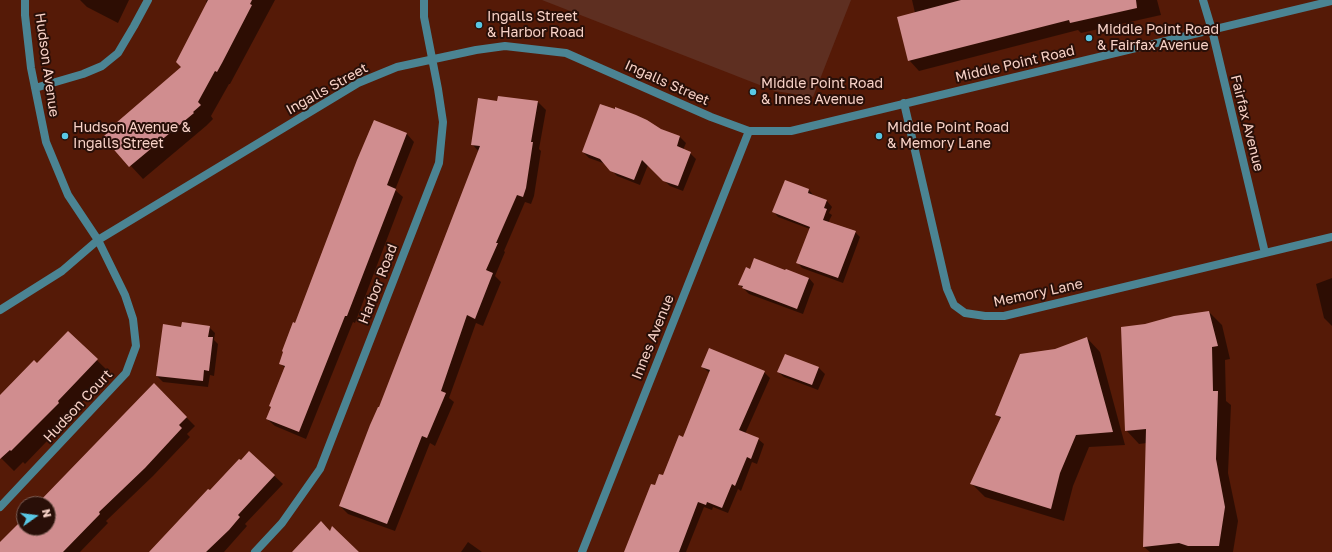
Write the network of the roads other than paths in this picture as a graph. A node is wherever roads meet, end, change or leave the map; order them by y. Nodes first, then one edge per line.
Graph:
1 (26, 0) edge
2 (148, 0) edge
3 (424, 0) edge
4 (1203, 0) edge
5 (1332, 1) edge
6 (1212, 30) junction
7 (433, 59) junction
8 (35, 88) junction
9 (904, 103) junction
10 (749, 131) junction
11 (1332, 237) edge
12 (98, 240) junction
13 (1265, 253) junction
14 (0, 310) edge
15 (0, 507) edge
16 (583, 551) edge
17 (255, 552) edge
18 (574, 552) edge

1 - 8 street, Hudson Avenue
2 - 8 street
3 - 7 street, Harbor Road
4 - 6 street, Fairfax Avenue
5 - 6 street, Middle Point Road
6 - 9 street, Middle Point Road
6 - 13 street, Fairfax Avenue
7 - 10 street, Ingalls Street
7 - 12 street, Ingalls Street
7 - 17 street, Harbor Road
8 - 12 street, Hudson Avenue
9 - 10 street, Middle Point Road
9 - 13 street, Memory Lane
10 - 16 street, Innes Avenue
11 - 13 street, Memory Lane
12 - 14 street, Ingalls Street
12 - 15 street, Hudson Court
16 - 18 street

